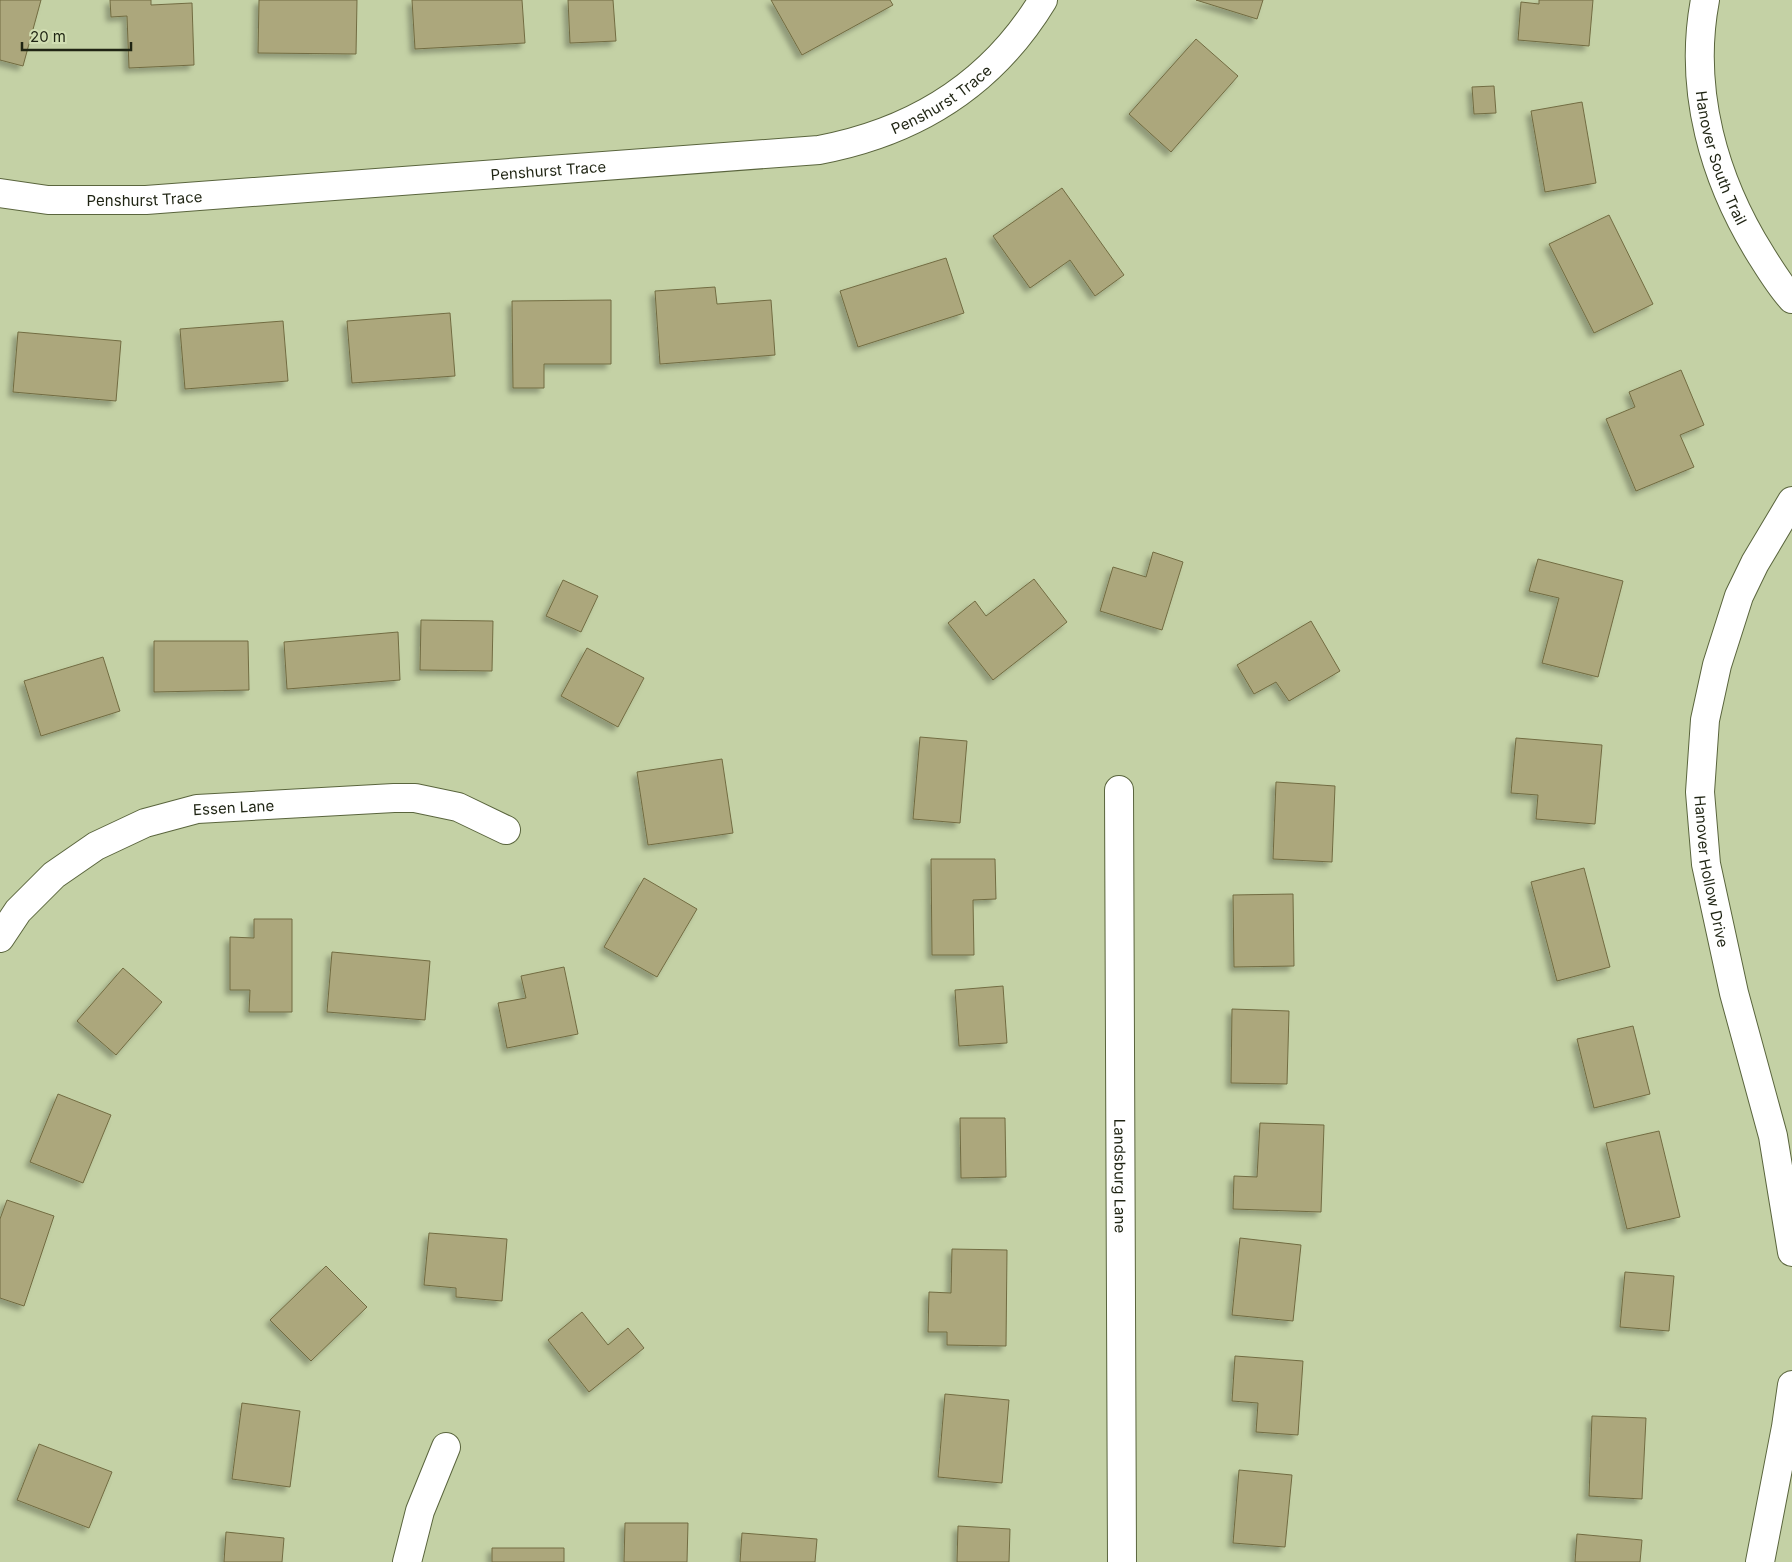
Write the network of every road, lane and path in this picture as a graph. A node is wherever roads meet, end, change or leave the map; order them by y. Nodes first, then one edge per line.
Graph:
1 (1043, 0) edge
2 (1705, 0) edge
3 (0, 193) edge
4 (1792, 299) edge
5 (1792, 501) edge
6 (1119, 790) dead end
7 (506, 830) dead end
8 (0, 938) edge
9 (1792, 1252) edge
10 (1792, 1385) edge
11 (446, 1447) dead end
12 (407, 1562) edge
13 (1122, 1562) edge
14 (1760, 1562) edge

1 - 3 street, Penshurst Trace
2 - 4 street, Hanover South Trail
5 - 9 street, Hanover Hollow Drive
6 - 13 street, Landsburg Lane
7 - 8 street, Essen Lane
10 - 14 street
11 - 12 street

